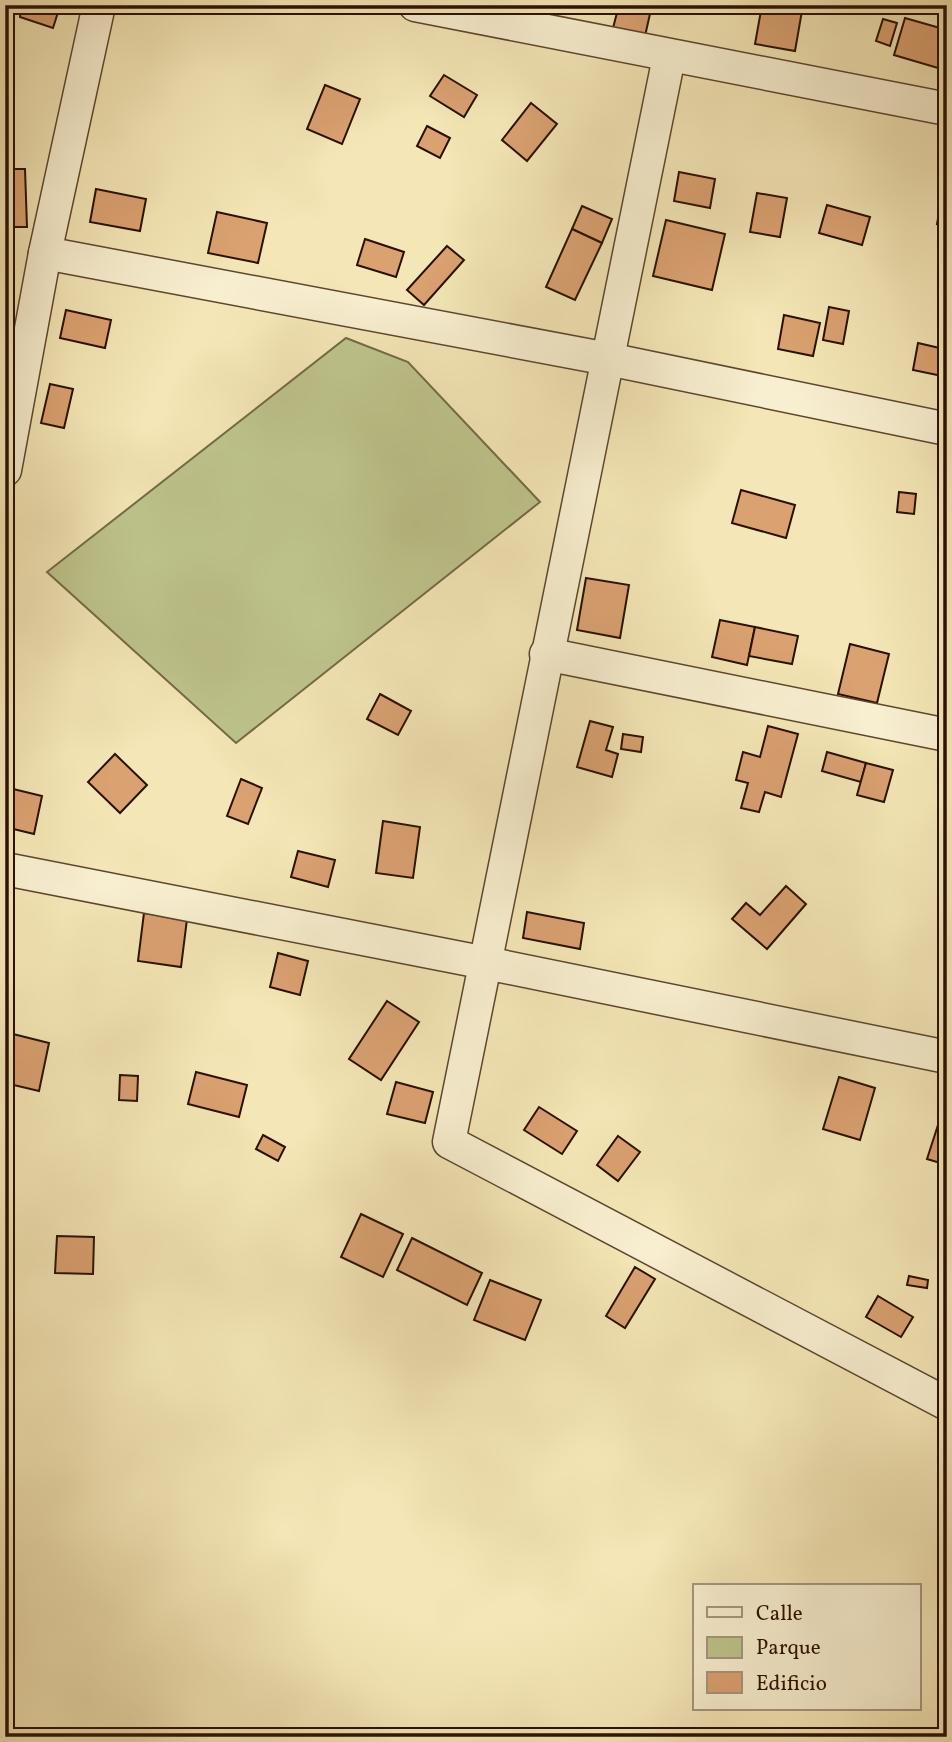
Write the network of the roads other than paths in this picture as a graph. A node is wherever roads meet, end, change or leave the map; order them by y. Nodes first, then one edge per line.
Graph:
1 (99, 5) edge
2 (415, 5) edge
3 (669, 57) junction
4 (947, 109) edge
5 (46, 253) junction
6 (608, 359) junction
7 (947, 429) edge
8 (5, 470) edge
9 (546, 654) junction
10 (947, 735) edge
11 (5, 869) edge
12 (486, 963) junction
13 (947, 1058) edge
14 (947, 1404) edge

1 - 5 street
2 - 3 street
3 - 4 street
3 - 6 street
5 - 6 street
5 - 8 street
6 - 7 street
6 - 9 street
9 - 10 street
9 - 12 street
11 - 12 street
12 - 13 street
12 - 14 street

